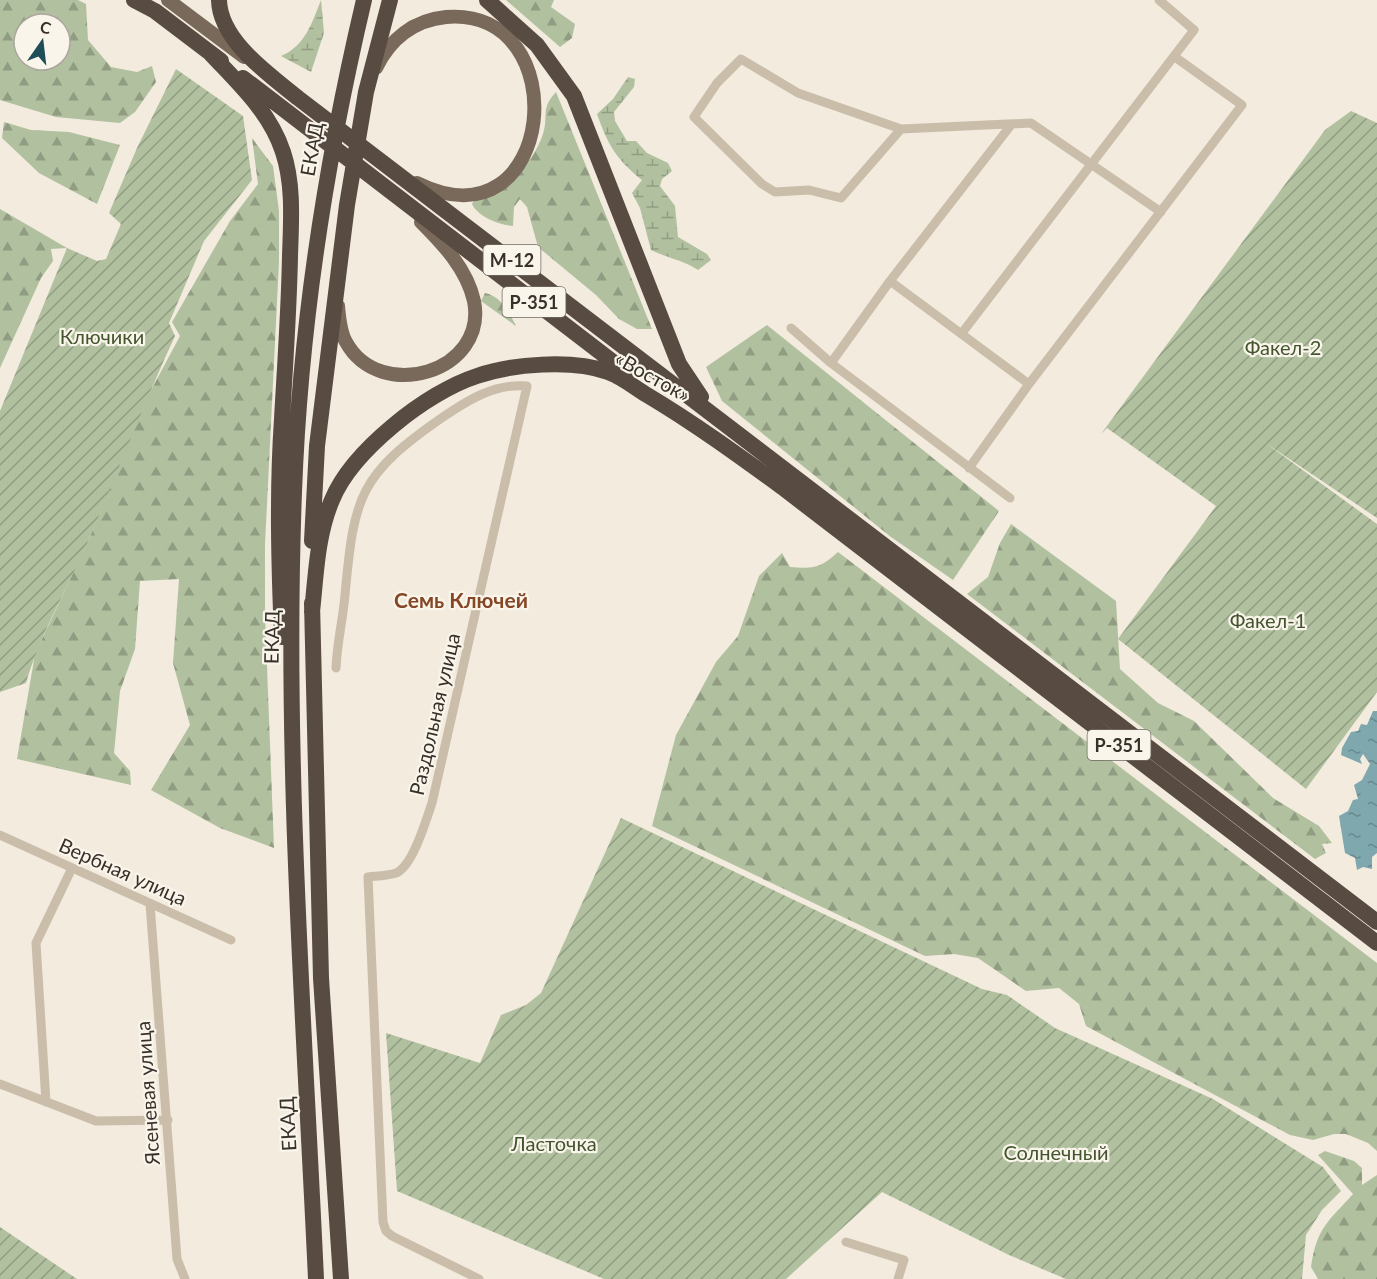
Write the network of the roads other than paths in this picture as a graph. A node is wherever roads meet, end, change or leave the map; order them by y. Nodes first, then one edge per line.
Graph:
1 (134, 0) edge
2 (141, 0) edge
3 (219, 0) edge
4 (354, 0) edge
5 (364, 0) edge
6 (390, 0) edge
7 (487, 0) edge
8 (1159, 0) edge
9 (162, 6) edge
10 (352, 48) junction
11 (212, 54) junction
12 (1175, 57) junction
13 (298, 98) junction
14 (365, 100) junction
15 (1011, 125) junction
16 (901, 129) junction
17 (381, 160) junction
18 (1091, 164) junction
19 (377, 183) junction
20 (1161, 212) junction
21 (890, 281) junction
22 (337, 286) junction
23 (791, 328) dead end
24 (962, 333) junction
25 (831, 363) junction
26 (1029, 384) junction
27 (690, 421) junction
28 (726, 423) junction
29 (969, 468) junction
30 (1010, 498) dead end
31 (866, 541) junction
32 (312, 612) junction
33 (336, 668) dead end
34 (291, 728) junction
35 (0, 835) edge
36 (72, 868) junction
37 (150, 904) junction
38 (1377, 922) edge
39 (231, 940) dead end
40 (1377, 943) edge
41 (0, 1084) edge
42 (46, 1102) junction
43 (168, 1120) junction
44 (846, 1242) dead end
45 (475, 1278) edge
46 (185, 1279) edge
47 (316, 1279) edge
48 (341, 1279) edge
49 (898, 1279) edge

1 - 9 highway
2 - 9 main road, Р-351
3 - 13 highway, «Восток»
4 - 10 highway
5 - 10 highway, ЕКАД
6 - 14 highway
7 - 28 highway
8 - 12 street
9 - 11 highway, Р-351
9 - 13 main road, Р-351
10 - 34 highway, ЕКАД
11 - 19 highway, Р-351
11 - 34 highway
12 - 18 street
12 - 20 street
13 - 17 highway, «Восток» / М-12
14 - 17 main road
14 - 22 highway, ЕКАД
15 - 16 street
15 - 18 street
15 - 21 street
16 - 16 street
17 - 28 highway, «Восток» / М-12
18 - 20 street
18 - 24 street
19 - 22 main road
19 - 27 highway, Р-351
20 - 26 street
21 - 24 street
21 - 25 street
22 - 32 highway, ЕКАД
23 - 25 street
24 - 26 street
25 - 29 street
26 - 29 street
27 - 31 highway, «Восток»
27 - 32 highway, «Восток»
28 - 31 highway, «Восток» / М-12
29 - 30 street
31 - 38 highway, Р-351
31 - 40 highway, Р-351
32 - 48 highway, ЕКАД
33 - 45 street, Раздольная улица
34 - 47 highway, ЕКАД
35 - 36 street, Вербная улица
36 - 37 street, Вербная улица
36 - 42 street
37 - 39 street, Вербная улица
37 - 43 street, Ясеневая улица
41 - 42 street
42 - 43 street
43 - 46 street, Ясеневая улица
44 - 49 street

